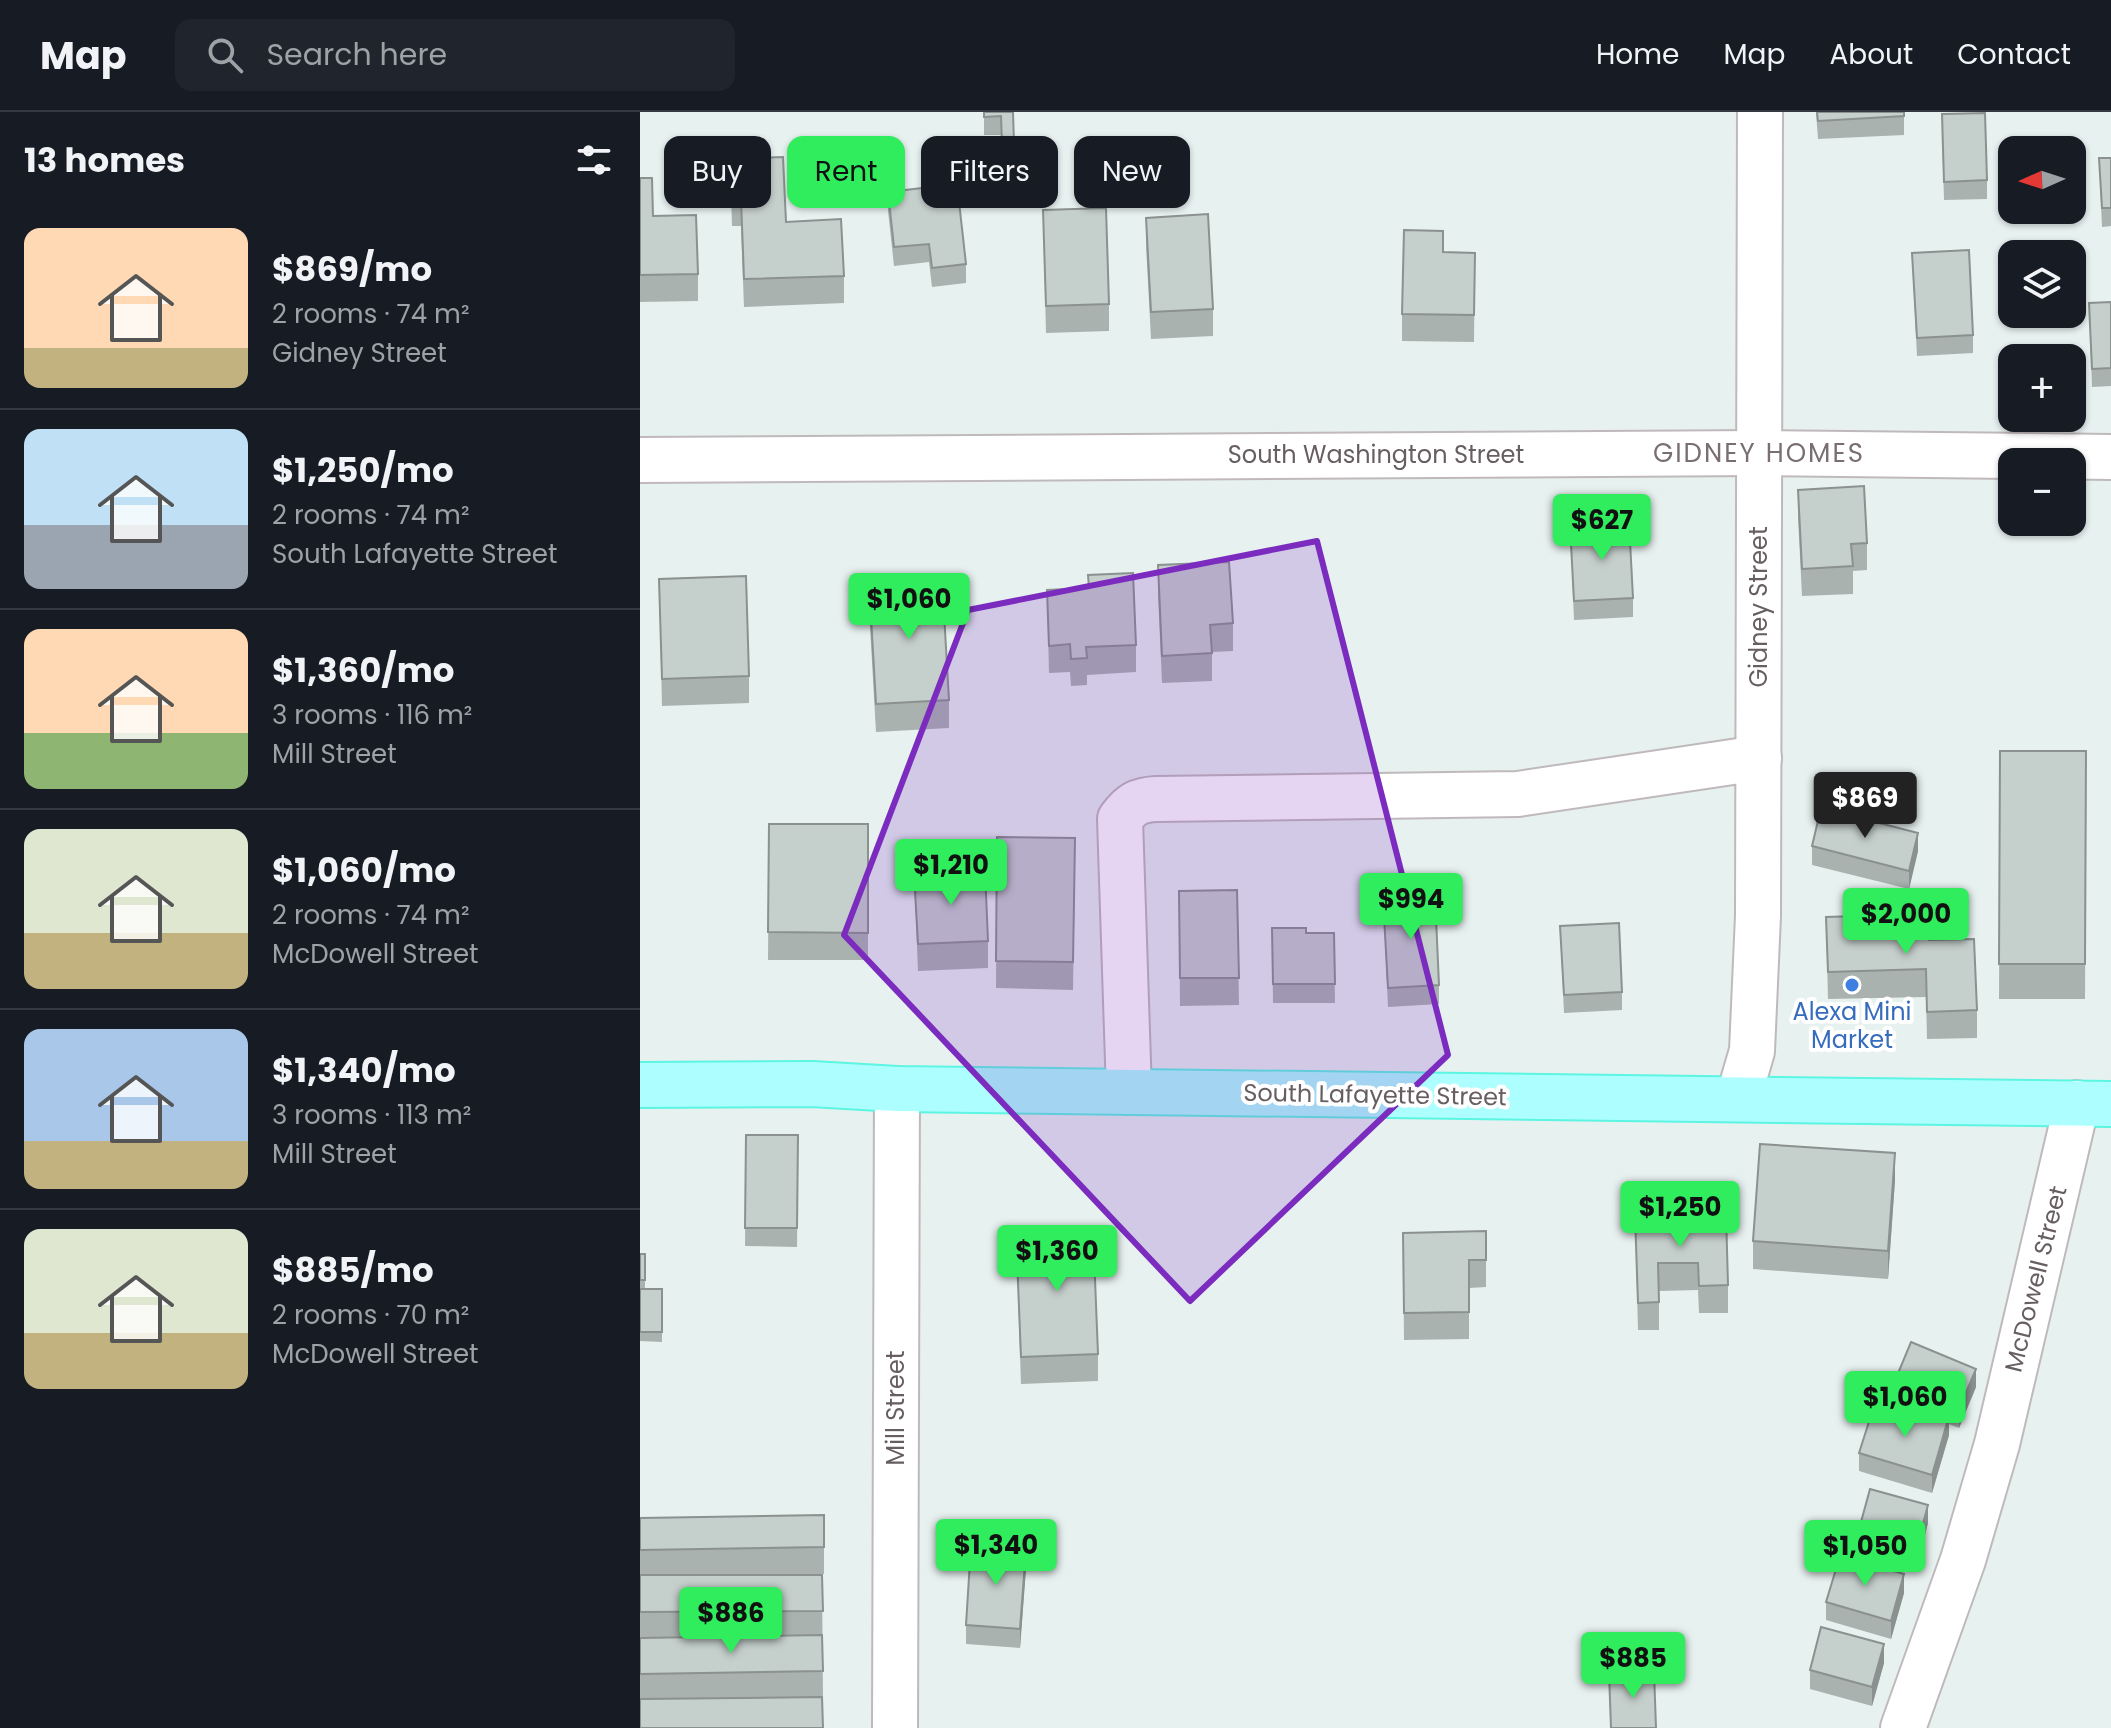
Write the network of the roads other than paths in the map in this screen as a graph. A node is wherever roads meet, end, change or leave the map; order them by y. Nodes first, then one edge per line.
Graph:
1 (1760, 112) edge
2 (1759, 453) junction
3 (2111, 457) edge
4 (640, 460) edge
5 (1759, 758) junction
6 (640, 1085) edge
7 (897, 1089) junction
8 (1129, 1092) junction
9 (1738, 1099) junction
10 (2094, 1103) edge
11 (895, 1728) edge
12 (1903, 1728) edge

1 - 2 street, Gidney Street
2 - 3 street, South Washington Street
2 - 4 street, South Washington Street
2 - 5 street, Gidney Street
5 - 8 street
5 - 9 street, Gidney Street
6 - 7 main road, South Lafayette Street
7 - 8 main road, South Lafayette Street
7 - 11 street, Mill Street
8 - 9 main road, South Lafayette Street
9 - 10 main road, South Lafayette Street
10 - 12 street, McDowell Street

